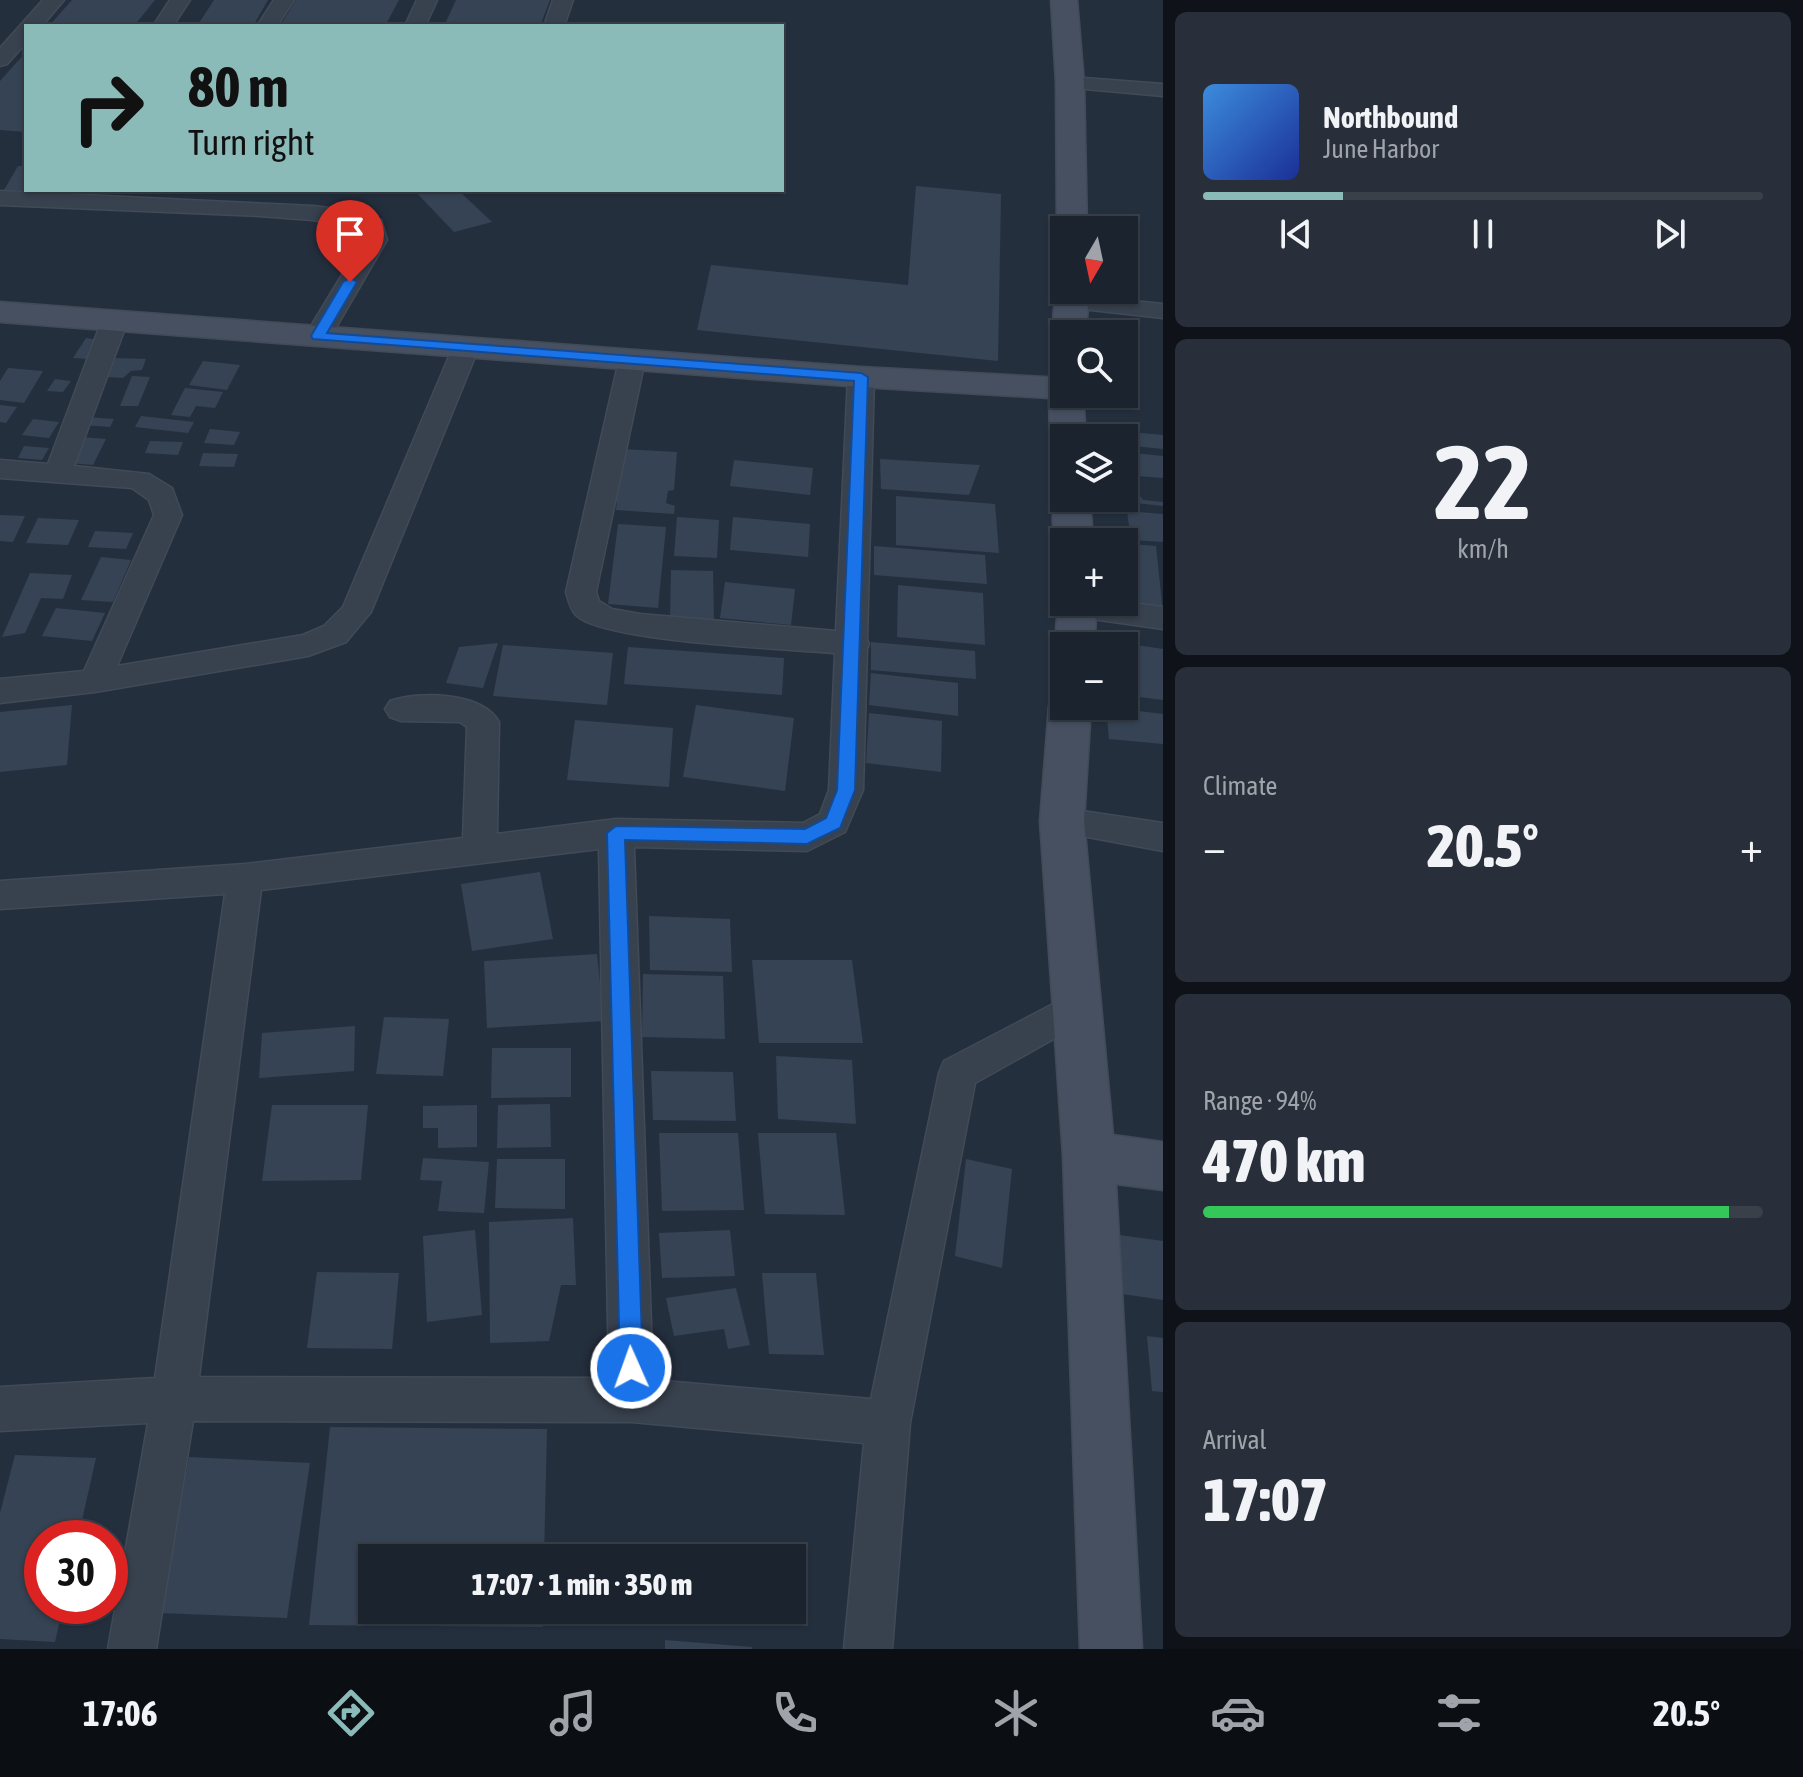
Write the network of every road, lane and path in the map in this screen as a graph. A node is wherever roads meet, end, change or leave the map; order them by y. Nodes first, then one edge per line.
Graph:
1 (54, 0) edge
2 (180, 0) edge
3 (284, 0) edge
4 (427, 0) edge
5 (563, 0) edge
6 (1064, 0) edge
7 (33, 24) edge
8 (164, 24) edge
9 (268, 24) edge
10 (416, 24) edge
11 (555, 24) edge
12 (24, 33) edge
13 (0, 60) edge
14 (1070, 83) junction
15 (1163, 90) edge
16 (0, 198) edge
17 (25, 201) junction
18 (1072, 216) edge
19 (0, 221) edge
20 (1121, 304) edge
21 (1163, 311) edge
22 (0, 312) edge
23 (115, 320) junction
24 (318, 336) junction
25 (466, 347) junction
26 (632, 360) junction
27 (861, 377) junction
28 (1050, 387) edge
29 (0, 469) edge
30 (58, 473) junction
31 (1138, 614) edge
32 (1163, 618) edge
33 (854, 644) junction
34 (95, 681) junction
35 (0, 691) edge
36 (401, 709) dead end
37 (1069, 720) edge
38 (1062, 821) junction
39 (616, 833) junction
40 (1163, 837) edge
41 (480, 850) junction
42 (245, 878) junction
43 (0, 895) edge
44 (1078, 1007) junction
45 (1089, 1156) junction
46 (1163, 1166) edge
47 (174, 1399) junction
48 (632, 1400) junction
49 (0, 1409) edge
50 (888, 1423) junction
51 (132, 1649) edge
52 (868, 1649) edge
53 (1111, 1649) edge

1 - 7 street
2 - 8 street
3 - 9 street
4 - 10 street
5 - 11 street
6 - 14 street
12 - 13 street
14 - 15 street
14 - 18 street
16 - 17 street
17 - 19 street
17 - 24 street
20 - 21 street
22 - 23 street
23 - 24 street
23 - 30 street
24 - 25 street
25 - 26 street
25 - 34 street
26 - 27 street
26 - 33 street
27 - 28 street
27 - 33 street
29 - 30 street
30 - 34 street
31 - 32 street
33 - 39 street
34 - 35 street
36 - 41 street
37 - 38 street
38 - 40 street
38 - 44 street
39 - 41 street
39 - 48 street
41 - 42 street
42 - 43 street
42 - 47 street
44 - 45 street
44 - 50 street
45 - 46 street
45 - 53 street
47 - 48 street
47 - 49 street
47 - 51 street
48 - 50 street
50 - 52 street

